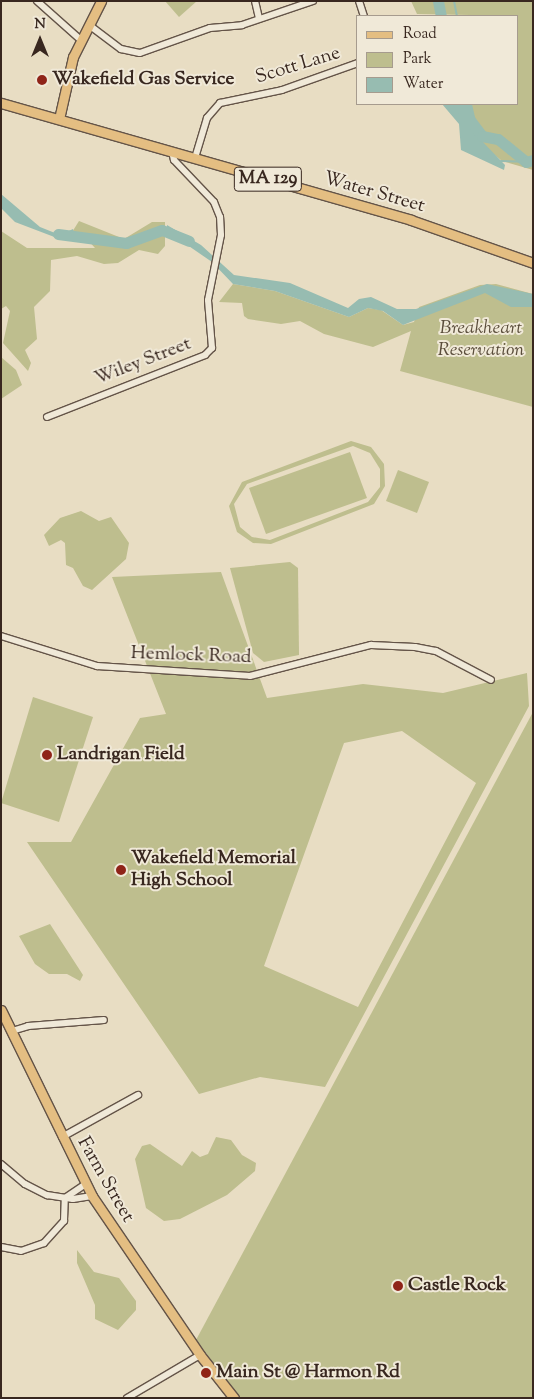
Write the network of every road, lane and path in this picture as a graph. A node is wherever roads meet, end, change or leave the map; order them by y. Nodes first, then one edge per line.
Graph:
1 (37, 1) edge
2 (101, 1) edge
3 (255, 1) edge
4 (312, 1) edge
5 (359, 1) edge
6 (364, 15) edge
7 (259, 19) junction
8 (89, 25) junction
9 (81, 40) junction
10 (356, 64) edge
11 (1, 103) edge
12 (59, 119) junction
13 (172, 151) junction
14 (192, 157) junction
15 (186, 172) junction
16 (533, 263) edge
17 (47, 417) dead end
18 (1, 636) edge
19 (491, 680) dead end
20 (1, 1010) edge
21 (104, 1020) dead end
22 (12, 1031) junction
23 (138, 1095) dead end
24 (62, 1137) junction
25 (1, 1164) edge
26 (86, 1184) junction
27 (92, 1196) junction
28 (65, 1198) junction
29 (1, 1247) edge
30 (200, 1355) junction
31 (127, 1398) edge
32 (234, 1398) edge

1 - 9 street
2 - 8 main road
3 - 7 street
4 - 7 street
5 - 6 street
7 - 8 street
8 - 9 main road
9 - 12 main road
10 - 14 street, Scott Lane
11 - 12 main road, Water Street / MA 129
12 - 13 main road, Water Street / MA 129
13 - 14 main road, Water Street / MA 129
13 - 15 street, Wiley Street
14 - 15 street
14 - 16 main road, Water Street / MA 129
15 - 17 street, Wiley Street
18 - 19 street, Hemlock Road
20 - 22 main road, Farm Street
21 - 22 street
22 - 24 main road, Farm Street
23 - 24 street
24 - 26 main road, Farm Street
25 - 28 street
26 - 27 main road, Farm Street
26 - 28 street
27 - 28 street
27 - 30 main road, Farm Street
28 - 29 street
30 - 31 street
30 - 32 main road, Farm Street

